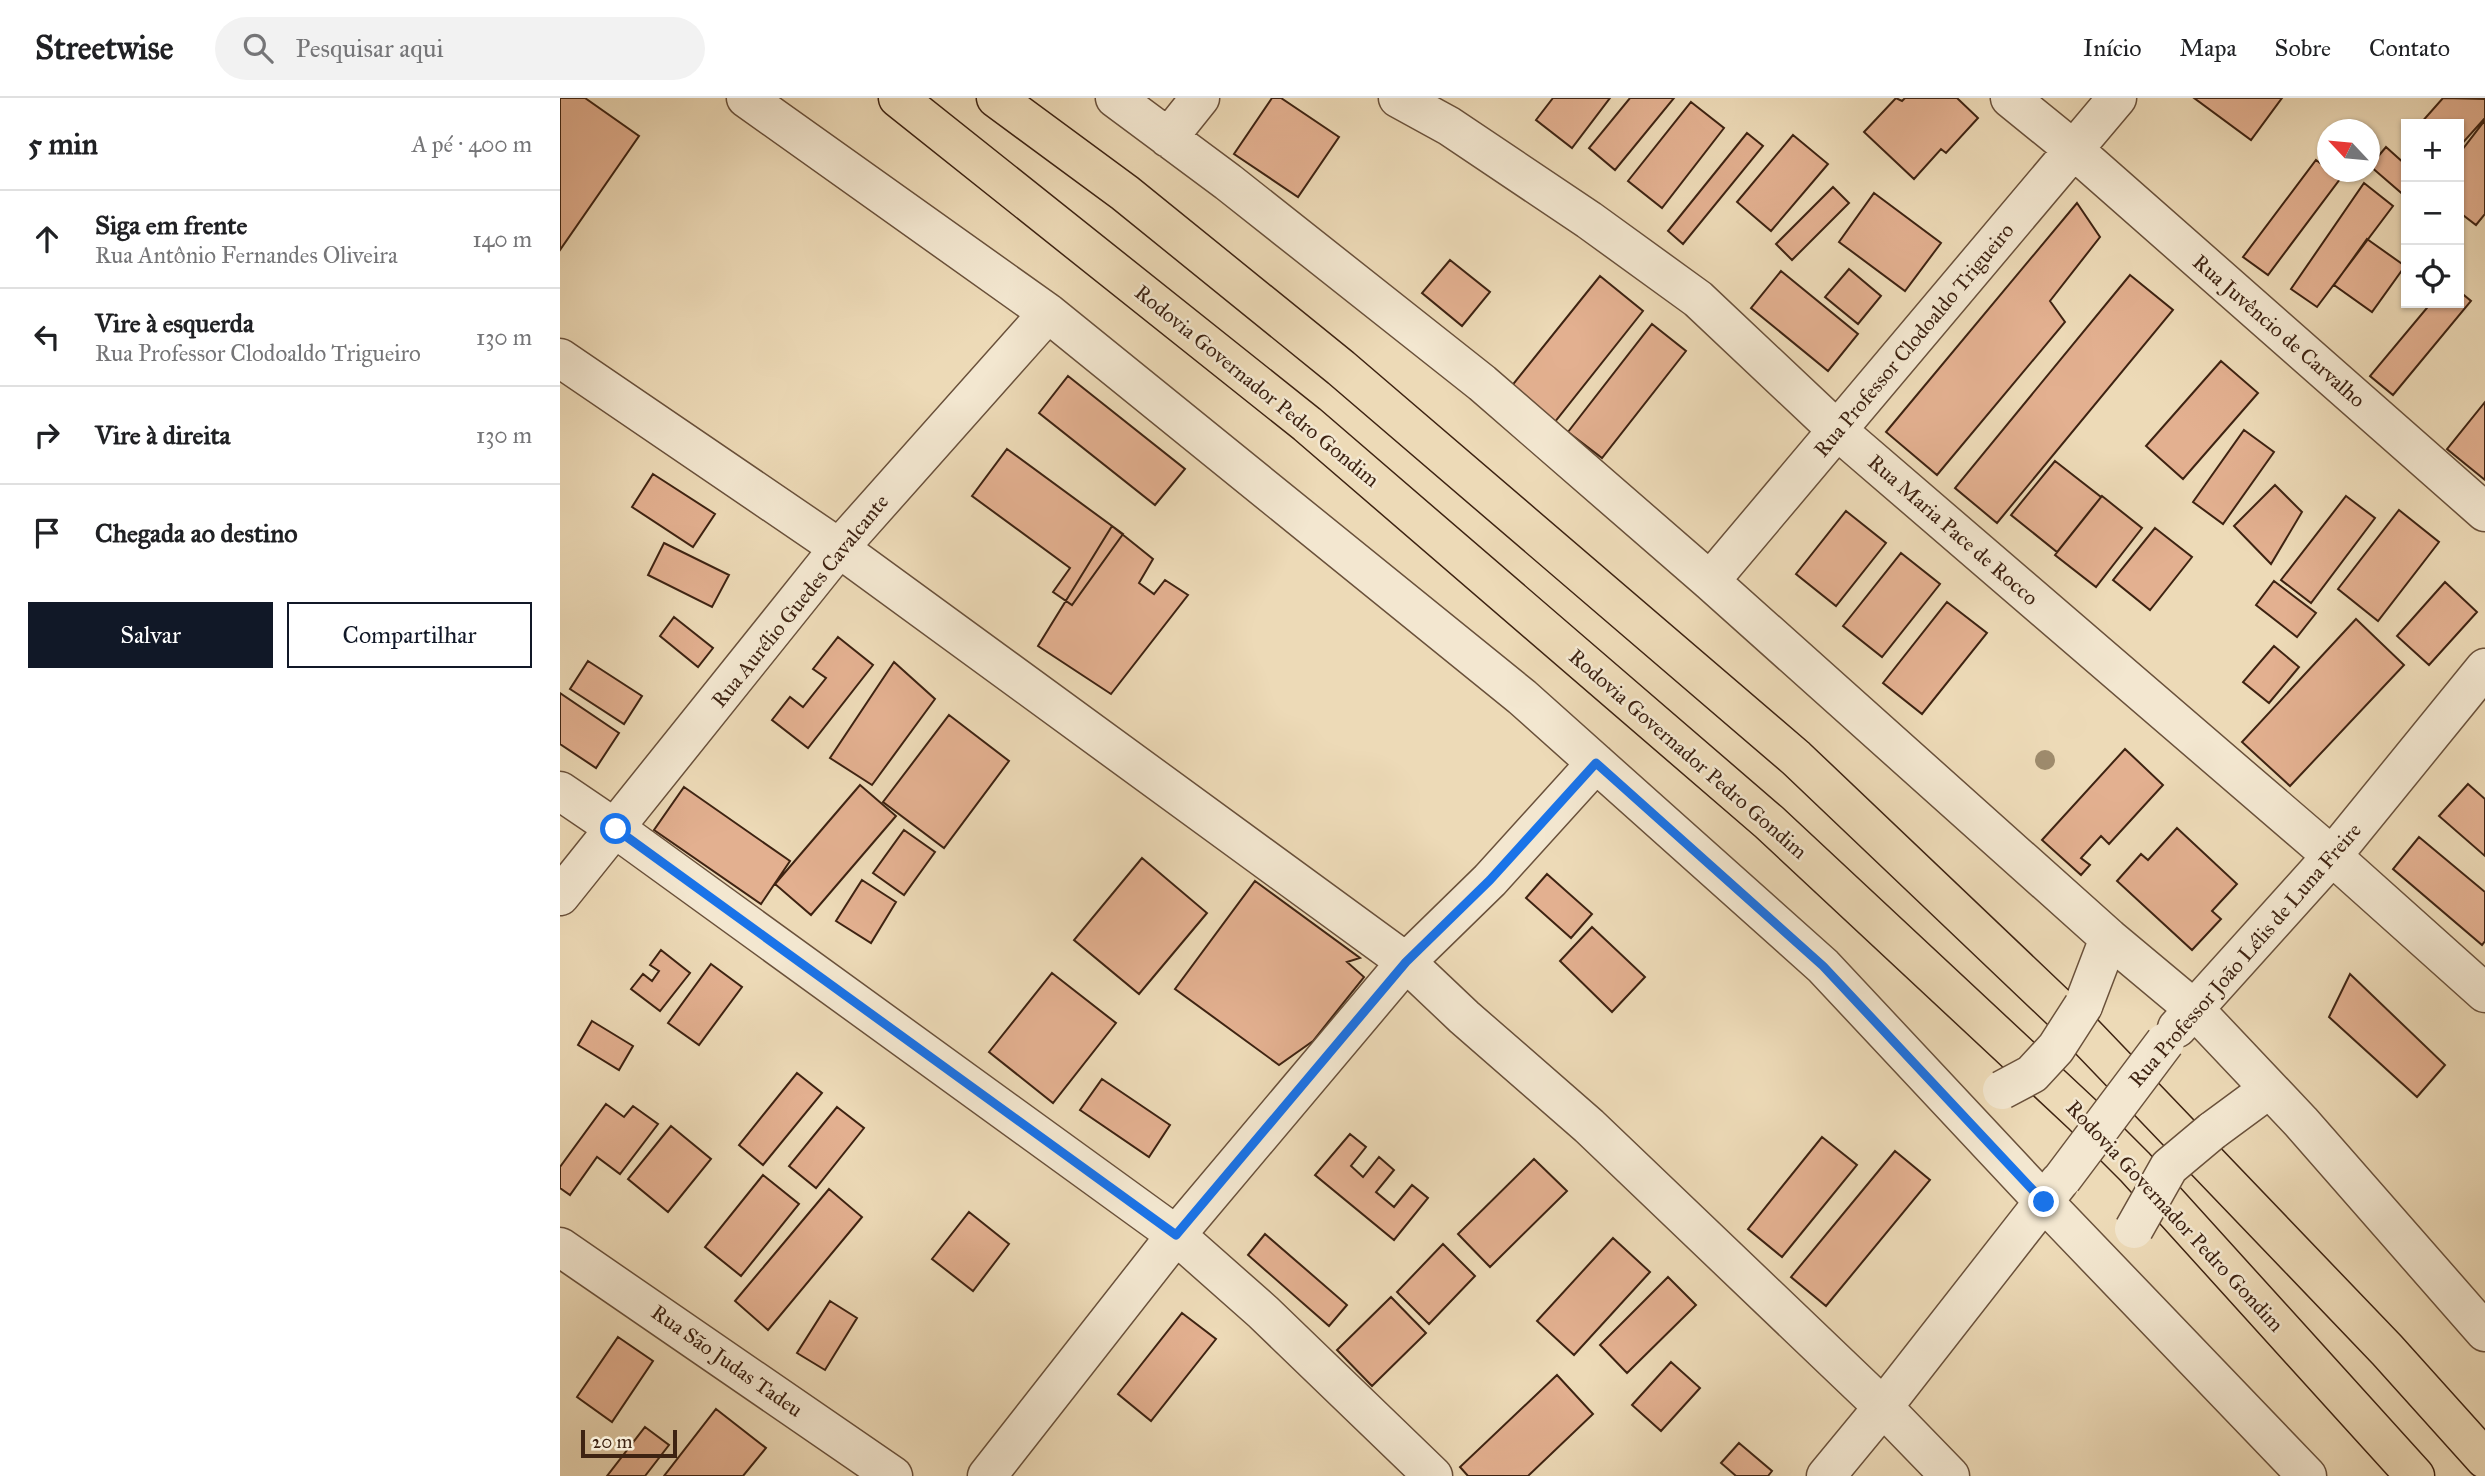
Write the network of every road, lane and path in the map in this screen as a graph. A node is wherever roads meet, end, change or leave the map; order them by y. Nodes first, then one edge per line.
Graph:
1 (746, 98) edge
2 (898, 98) edge
3 (996, 98) edge
4 (1115, 98) edge
5 (1200, 98) edge
6 (1398, 98) edge
7 (2010, 98) edge
8 (2117, 98) edge
9 (1168, 138) junction
10 (2074, 150) junction
11 (1048, 313) junction
12 (560, 358) edge
13 (1838, 431) junction
14 (2485, 513) edge
15 (839, 548) junction
16 (1710, 581) junction
17 (2485, 668) edge
18 (1596, 763) junction
19 (560, 791) edge
20 (616, 829) junction
21 (2332, 856) junction
22 (560, 896) edge
23 (2109, 938) junction
24 (1406, 962) junction
25 (2485, 993) edge
26 (2194, 1009) junction
27 (2269, 1089) junction
28 (1949, 1101) junction
29 (2053, 1191) junction
30 (1176, 1235) junction
31 (560, 1247) edge
32 (2127, 1288) junction
33 (2485, 1332) edge
34 (1883, 1407) junction
35 (2485, 1459) edge
36 (893, 1476) edge
37 (987, 1476) edge
38 (1433, 1476) edge
39 (1826, 1476) edge
40 (1950, 1476) edge
41 (2307, 1476) edge
42 (2416, 1476) edge

1 - 11 street
2 - 42 highway, Rodovia Governador Pedro Gondim
3 - 35 highway
4 - 9 street
5 - 9 street
6 - 13 street, Rua Maria Pace de Rocco
7 - 10 street, Rua Juvêncio de Carvalho
8 - 10 street, Rua Professor Clodoaldo Trigueiro
9 - 16 street
10 - 13 street, Rua Professor Clodoaldo Trigueiro
10 - 14 street, Rua Juvêncio de Carvalho
11 - 15 street, Rua Aurélio Guedes Cavalcante
11 - 18 street
12 - 15 street
13 - 16 street, Rua Professor Clodoaldo Trigueiro
13 - 21 street, Rua Maria Pace de Rocco
15 - 20 street, Rua Aurélio Guedes Cavalcante
15 - 24 street
16 - 23 street
17 - 21 street, Rua Professor João Lélis de Luna Freire
18 - 24 street
18 - 28 street
19 - 20 street
20 - 22 street, Rua Aurélio Guedes Cavalcante
20 - 30 street
21 - 25 street, Rua Maria Pace de Rocco
21 - 26 street, Rua Professor João Lélis de Luna Freire
23 - 26 street
23 - 28 street, bridge
24 - 30 street
24 - 34 street
26 - 27 street
26 - 29 street, Rua Professor João Lélis de Luna Freire, bridge
27 - 32 street, bridge
27 - 33 street
28 - 29 street
29 - 32 street
29 - 34 street, Rua Professor João Lélis de Luna Freire
30 - 37 street
30 - 38 street
31 - 36 street, Rua São Judas Tadeu
32 - 41 street
34 - 39 street, Rua Professor João Lélis de Luna Freire
34 - 40 street

